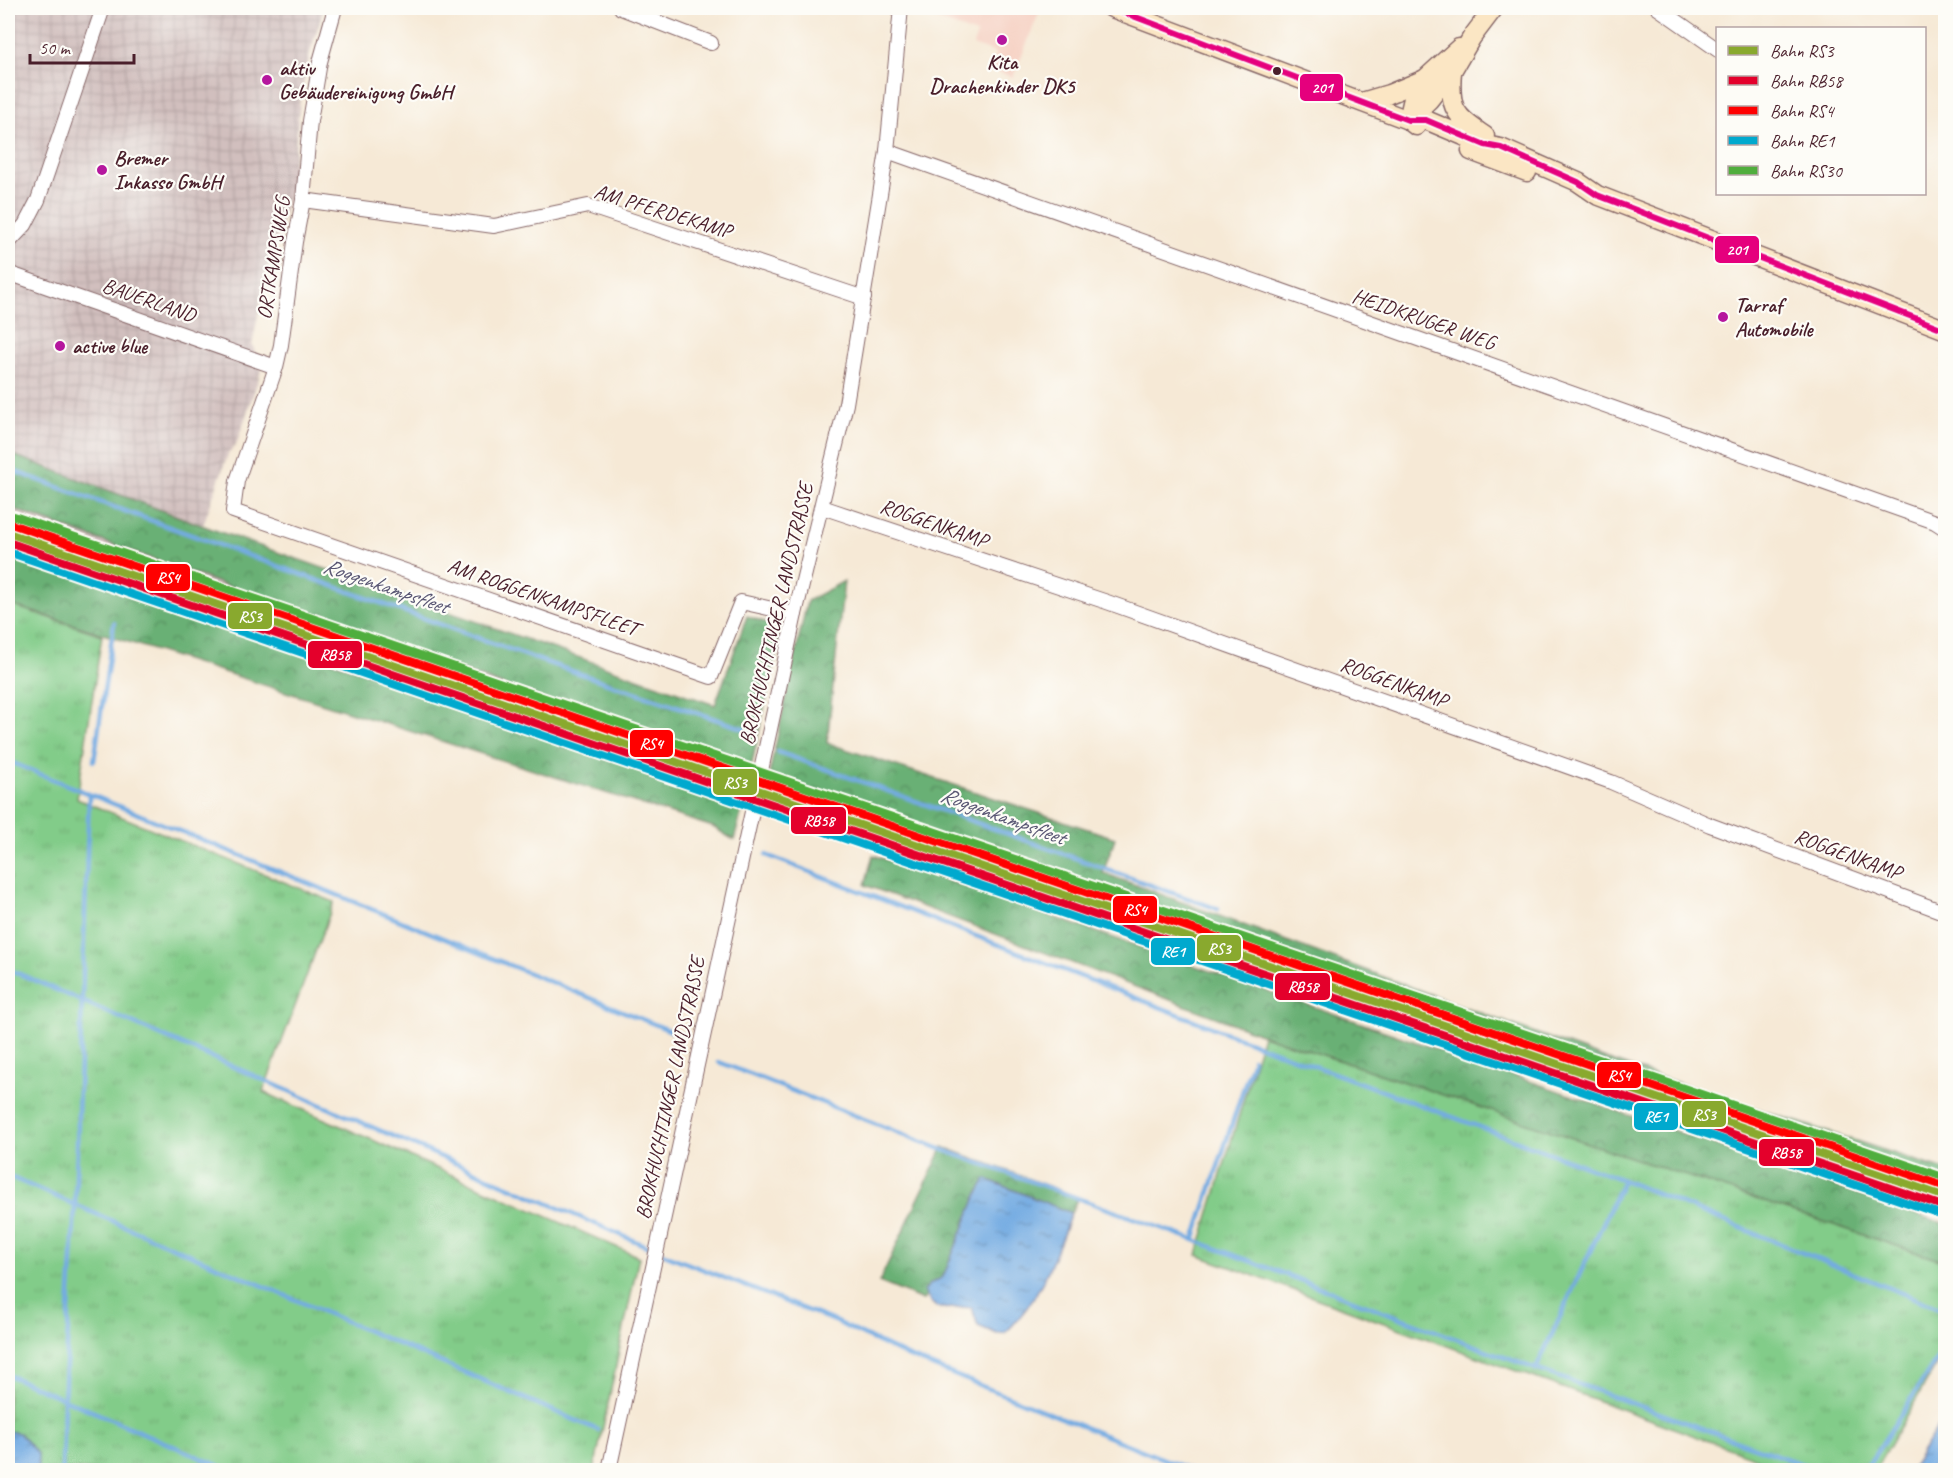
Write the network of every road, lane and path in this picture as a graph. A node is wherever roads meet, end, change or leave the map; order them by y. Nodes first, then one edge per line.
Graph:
1 (103, 8) edge
2 (335, 8) edge
3 (621, 8) edge
4 (901, 8) edge
5 (1112, 8) edge
6 (1494, 8) edge
7 (1658, 8) edge
8 (1472, 37) junction
9 (711, 43) dead end
10 (1716, 49) edge
11 (1452, 72) junction
12 (1425, 79) junction
13 (1362, 102) junction
14 (1408, 120) junction
15 (1501, 148) junction
16 (887, 151) junction
17 (1597, 195) junction
18 (303, 200) junction
19 (8, 243) edge
20 (8, 273) edge
21 (864, 298) junction
22 (1946, 330) edge
23 (276, 367) junction
24 (822, 507) junction
25 (233, 511) joint
26 (1946, 529) edge
27 (795, 614) junction
28 (1946, 913) edge
29 (609, 1470) edge

1 - 19 street
2 - 18 street, ORTKAMPSWEG
3 - 9 street
4 - 16 street, BROKHUCHTINGER LANDSTRASSE
5 - 13 main road
6 - 8 main road
7 - 10 street
8 - 11 main road
8 - 12 main road
11 - 14 main road
11 - 15 main road
12 - 13 main road
12 - 14 main road
13 - 14 main road
14 - 15 main road
14 - 17 main road
15 - 17 main road
16 - 21 street, BROKHUCHTINGER LANDSTRASSE
16 - 26 street, HEIDKRUGER WEG
17 - 22 main road
18 - 21 street, AM PFERDEKAMP
18 - 23 street, ORTKAMPSWEG
20 - 23 street, BAUERLAND
21 - 24 street, BROKHUCHTINGER LANDSTRASSE
23 - 25 street, ORTKAMPSWEG
24 - 27 street, BROKHUCHTINGER LANDSTRASSE
24 - 28 street, ROGGENKAMP
25 - 27 street, AM ROGGENKAMPSFLEET
27 - 29 street, BROKHUCHTINGER LANDSTRASSE

